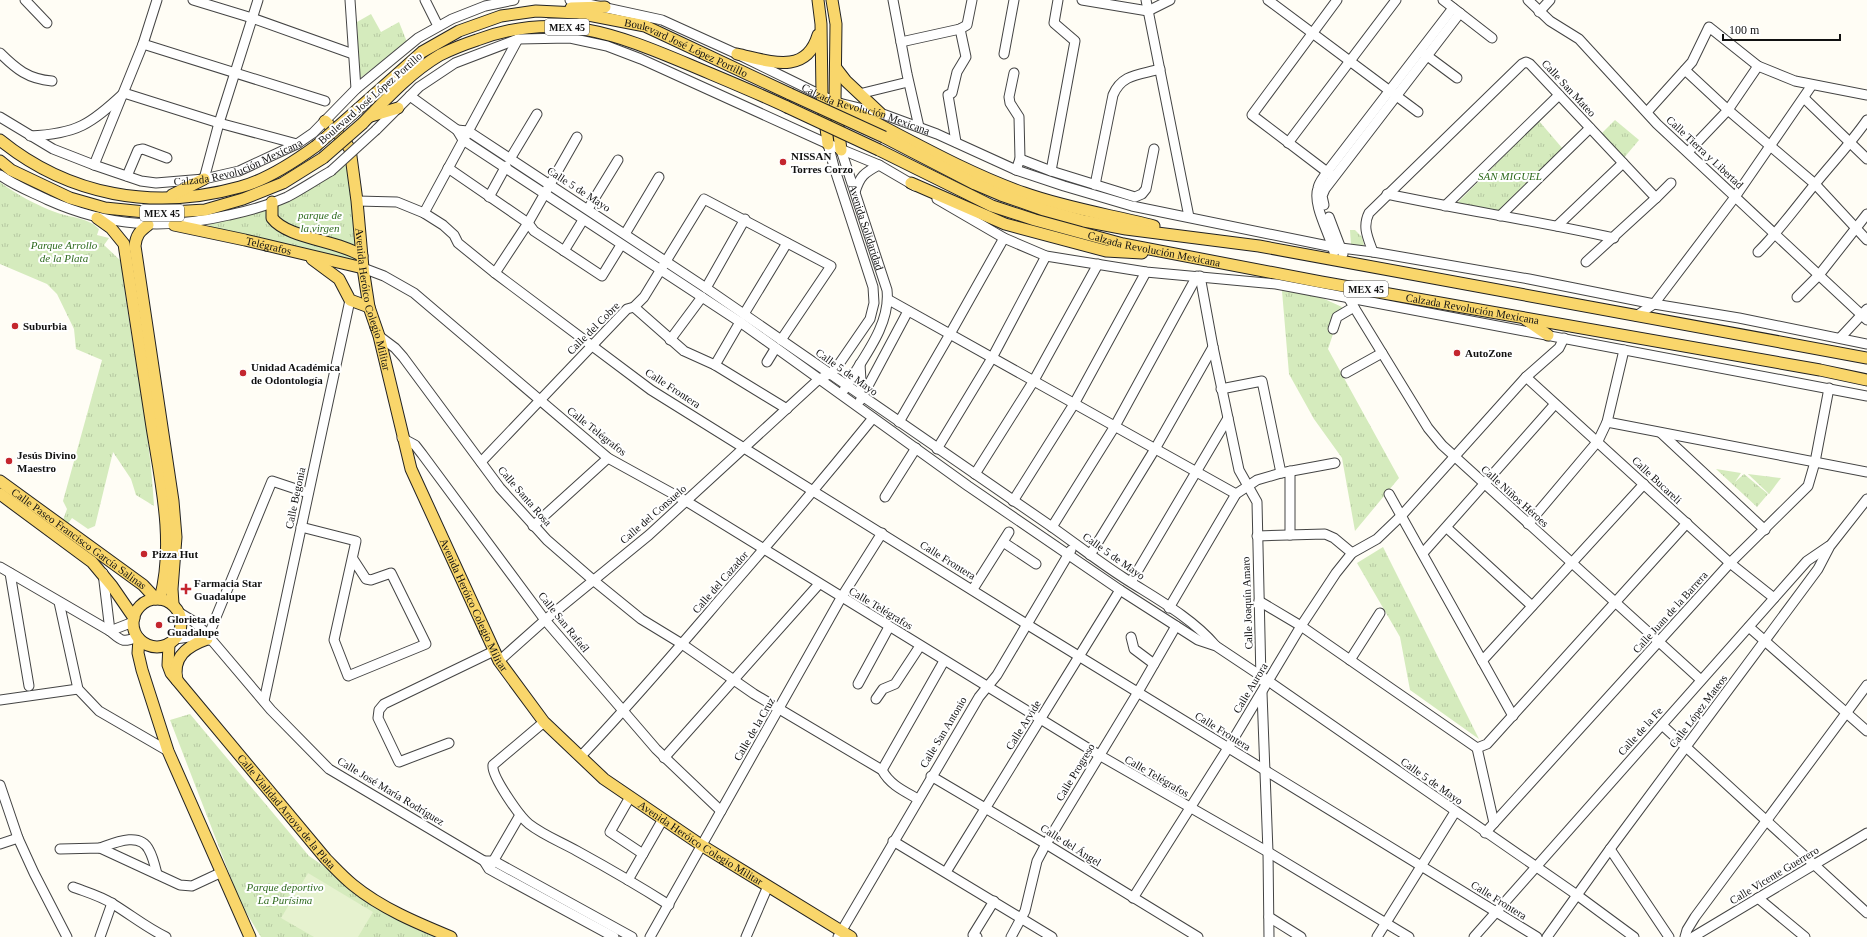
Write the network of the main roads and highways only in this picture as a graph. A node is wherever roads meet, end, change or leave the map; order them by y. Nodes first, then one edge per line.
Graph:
1 (818, 0) edge
2 (832, 0) edge
3 (605, 7) road end
4 (549, 11) junction
5 (822, 24) junction
6 (737, 54) road end
7 (836, 68) junction
8 (835, 102) junction
9 (398, 108) road end
10 (880, 113) road end
11 (366, 120) junction
12 (325, 121) road end
13 (884, 137) joint
14 (0, 140) edge
15 (828, 144) road end
16 (841, 150) road end
17 (879, 150) joint
18 (0, 161) edge
19 (204, 180) road end
20 (911, 183) road end
21 (165, 198) junction
22 (272, 202) road end
23 (97, 218) road end
24 (148, 225) road end
25 (174, 225) road end
26 (1195, 237) junction
27 (1167, 252) junction
28 (309, 256) junction
29 (362, 256) junction
30 (363, 268) junction
31 (369, 307) junction
32 (1522, 317) junction
33 (1548, 335) road end
34 (1867, 358) edge
35 (1867, 380) edge
36 (0, 481) edge
37 (0, 494) edge
38 (165, 570) junction
39 (143, 585) junction
40 (158, 599) junction
41 (173, 604) junction
42 (133, 620) junction
43 (138, 638) junction
44 (210, 639) road end
45 (172, 641) junction
46 (177, 681) junction
47 (839, 934) edge
48 (250, 937) edge
49 (450, 937) edge
50 (851, 937) edge

1 - 5 main road, Avenida Solidaridad
2 - 7 main road, Avenida Solidaridad
3 - 4 main road
4 - 13 main road, Boulevard José López Portillo / MEX 45, bridge
4 - 21 main road, Boulevard José López Portillo / MEX 45, bridge
5 - 6 main road
5 - 15 main road, Avenida Solidaridad
7 - 8 main road, Avenida Solidaridad
7 - 10 main road
8 - 16 main road, Avenida Solidaridad
8 - 26 main road
9 - 11 main road
11 - 17 main road, Boulevard José López Portillo / MEX 45, bridge
11 - 18 main road, Boulevard José López Portillo / MEX 45, bridge
12 - 29 main road, Avenida Heróico Colegio Militar
13 - 26 main road, Calzada Revolución Mexicana / MEX 45
14 - 21 main road, Boulevard José López Portillo / MEX 45
17 - 27 main road, Calzada Revolución Mexicana / MEX 45
19 - 21 main road
20 - 27 main road
22 - 29 main road
23 - 38 main road
24 - 41 main road
25 - 28 main road, Telégrafos
26 - 34 main road, Calzada Revolución Mexicana / MEX 45
27 - 32 main road, Calzada Revolución Mexicana / MEX 45
28 - 30 main road, Telégrafos
28 - 31 main road
29 - 30 main road, Avenida Heróico Colegio Militar
30 - 31 main road, Avenida Heróico Colegio Militar
31 - 47 main road, Avenida Heróico Colegio Militar
32 - 33 main road
32 - 35 main road, Calzada Revolución Mexicana / MEX 45
36 - 39 main road, Calle Paseo Francisco García Salinas
37 - 42 main road, Calle Paseo Francisco García Salinas
38 - 39 main road
38 - 40 main road
39 - 40 main road, Calle Paseo Francisco García Salinas
40 - 41 main road
40 - 42 main road
41 - 45 main road
42 - 43 main road
43 - 45 main road
43 - 48 main road
44 - 46 main road
45 - 46 main road, Calle Vialidad Arroyo de la Plata
46 - 49 main road, Calle Vialidad Arroyo de la Plata
47 - 50 main road, Avenida Heróico Colegio Militar

